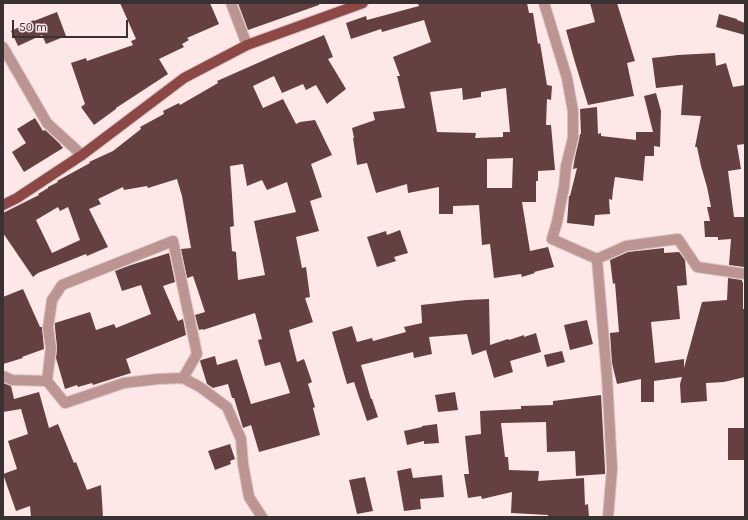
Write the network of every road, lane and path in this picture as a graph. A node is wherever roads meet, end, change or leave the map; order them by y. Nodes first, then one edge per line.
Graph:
1 (231, 3) edge
2 (362, 3) edge
3 (544, 3) edge
4 (247, 45) junction
5 (3, 47) edge
6 (82, 155) junction
7 (3, 205) edge
8 (597, 259) junction
9 (745, 274) edge
10 (3, 376) edge
11 (183, 378) junction
12 (46, 381) junction
13 (262, 517) edge
14 (608, 517) edge

1 - 4 street
2 - 4 main road
3 - 8 street
4 - 6 main road
5 - 6 street
6 - 7 main road
8 - 9 street
8 - 14 street
10 - 12 street
11 - 12 street
11 - 12 street
11 - 13 street

